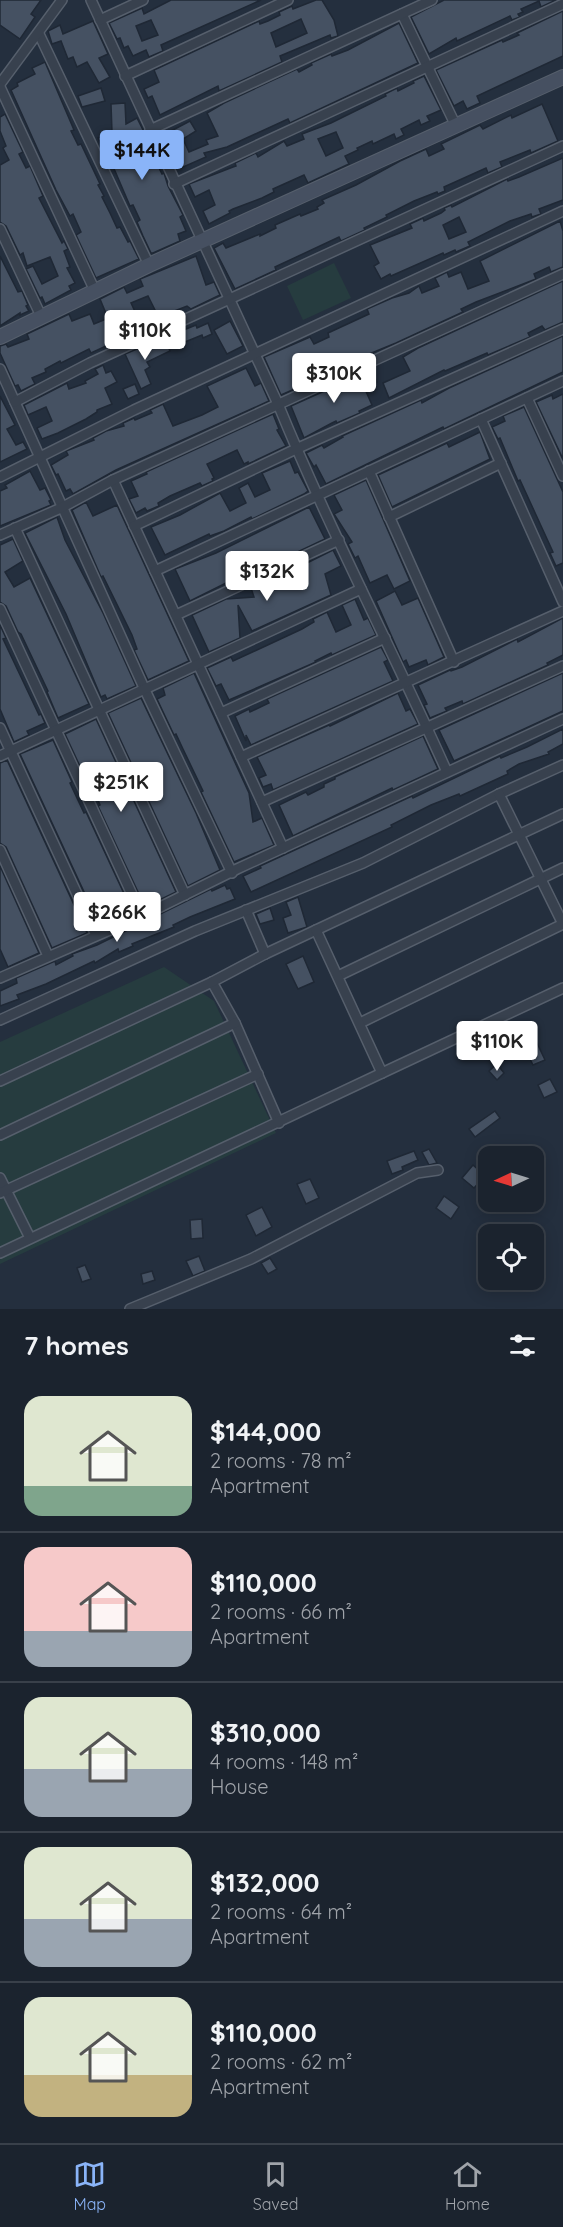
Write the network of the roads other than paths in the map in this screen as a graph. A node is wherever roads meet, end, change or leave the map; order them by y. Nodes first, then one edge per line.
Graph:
1 (62, 0) edge
2 (91, 0) edge
3 (142, 0) edge
4 (288, 0) edge
5 (432, 0) edge
6 (563, 4) edge
7 (402, 14) junction
8 (100, 20) junction
9 (39, 34) junction
10 (426, 67) junction
11 (125, 76) junction
12 (562, 81) edge
13 (0, 85) edge
14 (456, 126) junction
15 (150, 130) junction
16 (563, 146) edge
17 (174, 184) junction
18 (563, 211) edge
19 (0, 229) edge
20 (202, 241) junction
21 (149, 266) junction
22 (563, 274) edge
23 (95, 291) junction
24 (229, 300) junction
25 (41, 316) junction
26 (563, 329) edge
27 (0, 337) edge
28 (254, 355) junction
29 (0, 369) edge
30 (563, 381) edge
31 (527, 398) junction
32 (15, 402) junction
33 (278, 404) junction
34 (481, 419) junction
35 (296, 449) junction
36 (40, 456) junction
37 (501, 463) junction
38 (369, 471) junction
39 (563, 476) edge
40 (0, 477) edge
41 (112, 480) junction
42 (318, 495) junction
43 (61, 508) junction
44 (389, 517) junction
45 (134, 526) junction
46 (15, 528) junction
47 (0, 536) edge
48 (339, 540) junction
49 (155, 571) junction
50 (361, 589) junction
51 (563, 602) edge
52 (0, 609) edge
53 (563, 611) edge
54 (176, 615) junction
55 (385, 638) junction
56 (454, 662) junction
57 (198, 664) junction
58 (563, 666) edge
59 (408, 684) junction
60 (145, 690) junction
61 (100, 709) junction
62 (221, 713) junction
63 (563, 719) edge
64 (0, 728) edge
65 (428, 729) junction
66 (54, 730) junction
67 (10, 751) junction
68 (0, 756) edge
69 (242, 757) junction
70 (563, 765) edge
71 (447, 772) junction
72 (499, 794) junction
73 (262, 802) junction
74 (563, 814) edge
75 (518, 835) junction
76 (283, 848) junction
77 (0, 850) edge
78 (563, 868) edge
79 (232, 873) junction
80 (540, 879) junction
81 (185, 895) junction
82 (246, 910) junction
83 (142, 916) junction
84 (316, 930) junction
85 (96, 935) junction
86 (265, 954) junction
87 (48, 956) junction
88 (0, 965) edge
89 (338, 976) junction
90 (3, 977) edge
91 (212, 982) junction
92 (563, 988) edge
93 (0, 1020) edge
94 (235, 1023) junction
95 (360, 1023) junction
96 (382, 1073) junction
97 (258, 1074) junction
98 (0, 1081) edge
99 (279, 1123) junction
100 (0, 1135) edge
101 (438, 1170) dead end
102 (0, 1178) edge
103 (3, 1192) edge
104 (30, 1238) junction
105 (0, 1253) edge
106 (130, 1309) edge

1 - 9 street
2 - 8 street
3 - 8 street
4 - 11 street
5 - 7 street
6 - 10 street
7 - 10 street
7 - 15 street
8 - 11 street
9 - 13 street
9 - 21 street
10 - 14 street
10 - 17 street
11 - 15 street
12 - 14 street
13 - 23 street
14 - 20 street
15 - 17 street
16 - 24 street
17 - 20 street
18 - 28 street
19 - 25 street
20 - 21 street
20 - 24 street
21 - 23 street
22 - 33 street
23 - 25 street
24 - 28 street
24 - 32 street
25 - 27 street
26 - 35 street
28 - 33 street
28 - 36 street
29 - 32 street
30 - 31 street
31 - 34 street
31 - 39 street
32 - 36 street
33 - 35 street
33 - 41 street
34 - 37 street
34 - 38 street
35 - 42 street
35 - 45 street
36 - 40 street
36 - 43 street
37 - 44 street
37 - 51 street
38 - 42 street
38 - 44 street
41 - 43 street
41 - 45 street
42 - 48 street
42 - 49 street
43 - 46 street
43 - 60 street
44 - 56 street
45 - 49 street
46 - 47 street
46 - 61 street
48 - 50 street
48 - 54 street
49 - 54 street
50 - 55 street
50 - 57 street
52 - 66 street
53 - 56 street
54 - 57 street
55 - 59 street
55 - 62 street
56 - 59 street
57 - 60 street
57 - 62 street
58 - 65 street
59 - 65 street
59 - 69 street
60 - 61 street
60 - 79 street
61 - 66 street
61 - 81 street
62 - 69 street
63 - 71 street
64 - 67 street
65 - 71 street
65 - 73 street
66 - 67 street
66 - 83 street
67 - 68 street
67 - 85 street
69 - 73 street
70 - 72 street
71 - 76 street
72 - 75 street
72 - 82 street
73 - 76 street
74 - 75 street
75 - 80 street
75 - 84 street
76 - 79 street
77 - 87 street
78 - 80 street
79 - 81 street
80 - 89 street
80 - 95 street
81 - 83 street
82 - 86 street
82 - 93 street
83 - 85 street
84 - 86 street
84 - 89 street
85 - 87 street
86 - 91 street
87 - 90 street
88 - 90 street
89 - 95 street
91 - 94 street
91 - 98 street
92 - 96 street
94 - 97 street
94 - 100 street
95 - 96 street
96 - 99 street
97 - 99 street
97 - 103 street
99 - 104 street
101 - 106 street
102 - 103 street
103 - 104 street
104 - 105 street

